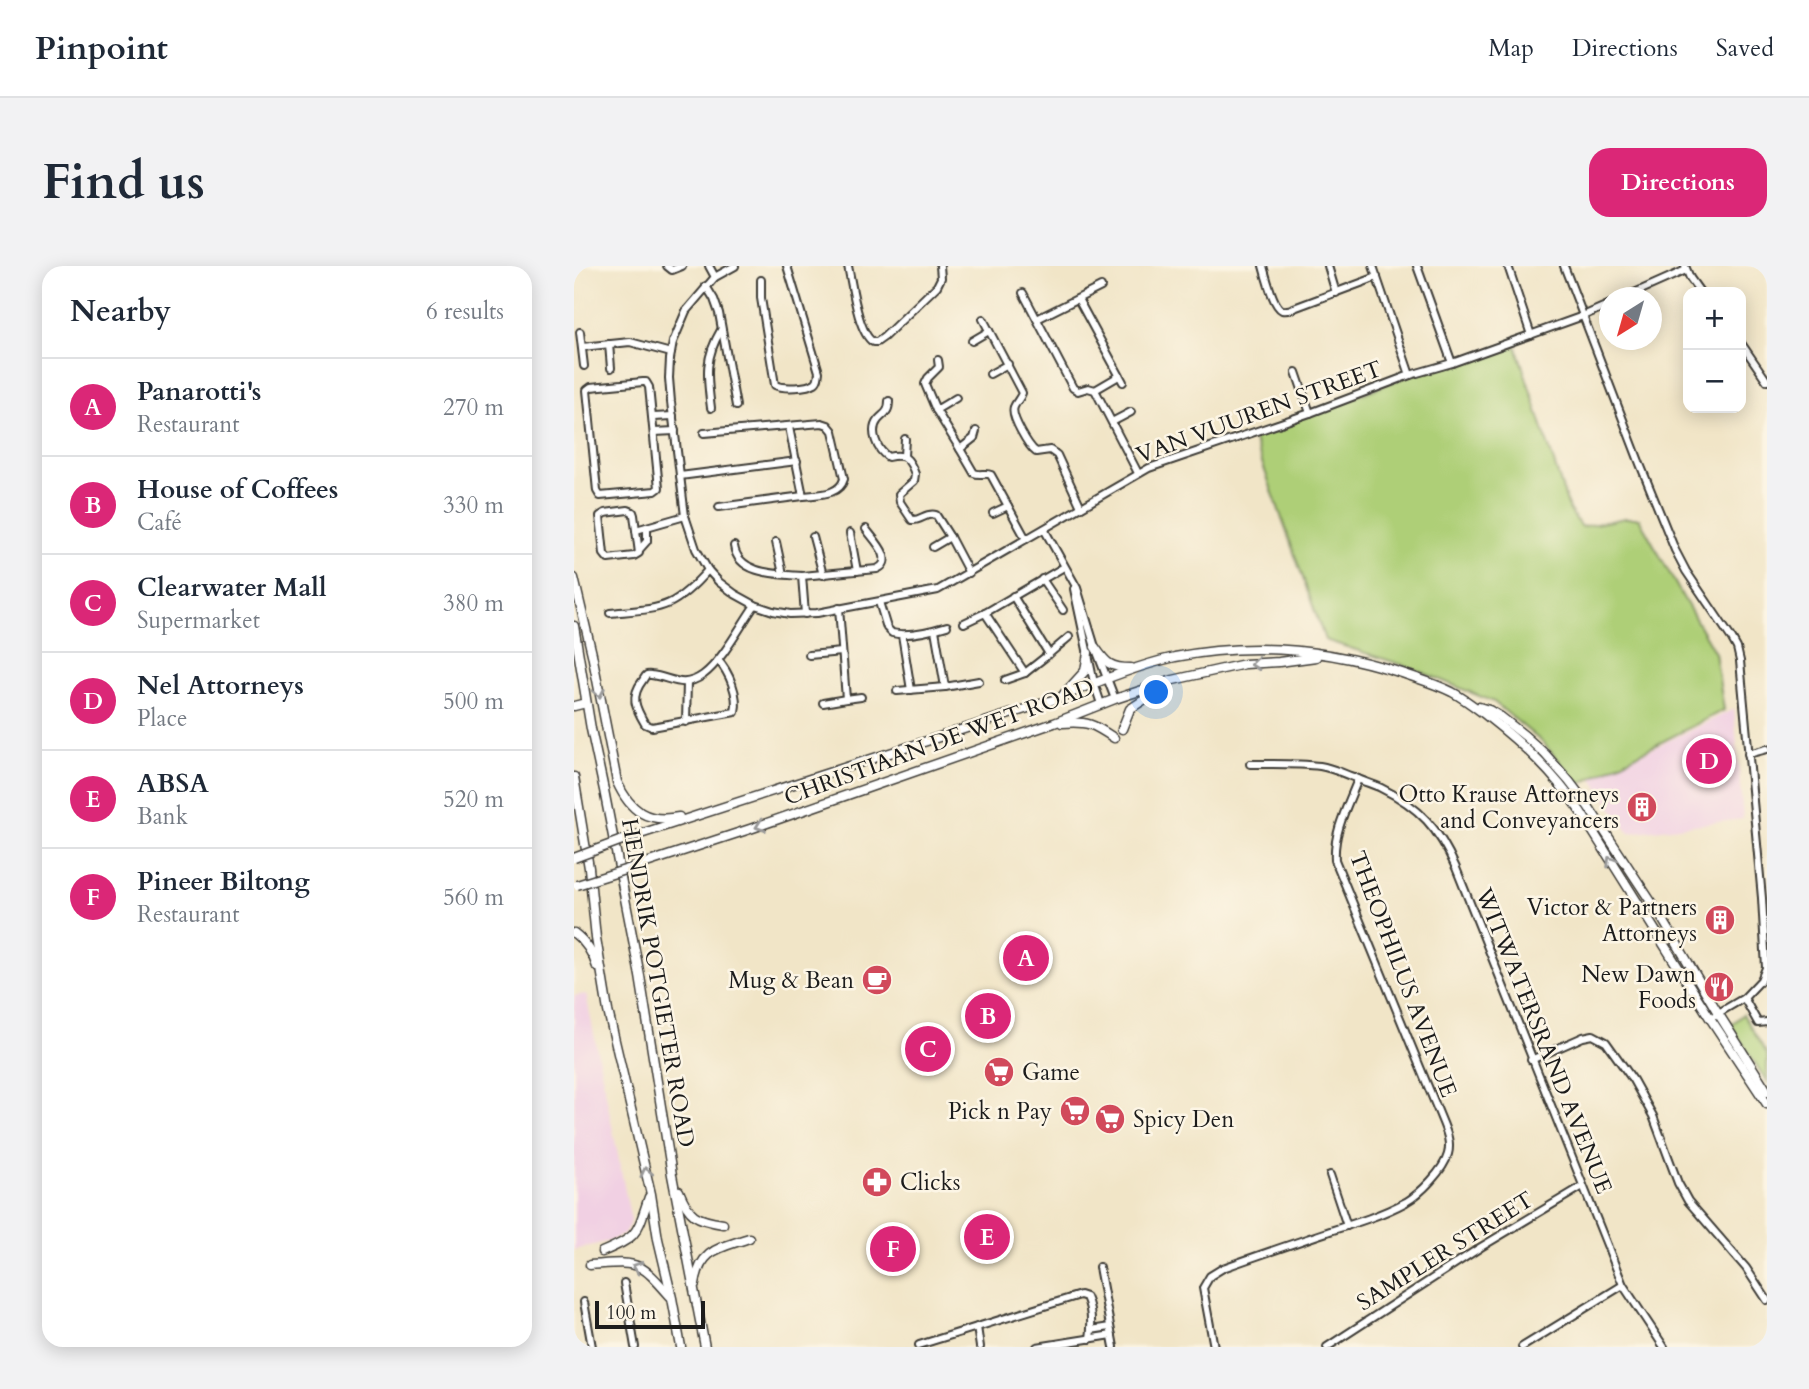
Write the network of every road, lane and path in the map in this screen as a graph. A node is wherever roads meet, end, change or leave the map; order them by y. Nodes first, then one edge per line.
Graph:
1 (667, 266) edge
2 (682, 266) edge
3 (709, 266) edge
4 (735, 266) edge
5 (786, 266) edge
6 (848, 266) edge
7 (940, 266) edge
8 (1263, 266) edge
9 (1328, 266) edge
10 (1373, 266) edge
11 (1418, 266) edge
12 (1508, 266) edge
13 (1564, 266) edge
14 (1685, 268) edge
15 (715, 277) junction
16 (1377, 277) junction
17 (761, 280) dead end
18 (706, 286) junction
19 (1646, 287) edge
20 (1697, 287) edge
21 (1101, 288) dead end
22 (1023, 293) dead end
23 (1336, 293) junction
24 (1078, 299) junction
25 (1599, 309) edge
26 (1583, 316) junction
27 (983, 319) dead end
28 (1037, 319) junction
29 (722, 328) junction
30 (989, 331) junction
31 (580, 332) dead end
32 (1531, 335) junction
33 (972, 341) dead end
34 (609, 344) junction
35 (582, 347) junction
36 (1746, 350) edge
37 (671, 353) junction
38 (938, 360) dead end
39 (1452, 363) junction
40 (1008, 364) junction
41 (584, 366) dead end
42 (611, 368) dead end
43 (1296, 372) dead end
44 (990, 374) dead end
45 (1410, 375) junction
46 (1767, 381) edge
47 (1095, 390) junction
48 (956, 398) dead end
49 (889, 401) dead end
50 (736, 407) dead end
51 (711, 408) dead end
52 (936, 410) junction
53 (1131, 412) dead end
54 (1310, 413) junction
55 (673, 416) junction
56 (653, 417) junction
57 (1112, 422) junction
58 (789, 426) junction
59 (675, 431) junction
60 (976, 431) dead end
61 (654, 432) junction
62 (704, 433) dead end
63 (905, 439) dead end
64 (960, 449) junction
65 (904, 456) junction
66 (797, 461) junction
67 (1138, 473) junction
68 (680, 476) junction
69 (803, 496) junction
70 (1008, 506) junction
71 (719, 507) dead end
72 (1081, 507) junction
73 (993, 513) dead end
74 (685, 516) junction
75 (647, 527) junction
76 (866, 529) dead end
77 (1044, 529) junction
78 (636, 530) junction
79 (850, 533) dead end
80 (813, 537) dead end
81 (950, 537) junction
82 (1027, 539) junction
83 (776, 542) dead end
84 (734, 545) dead end
85 (933, 547) dead end
86 (639, 550) junction
87 (1064, 567) junction
88 (708, 570) junction
89 (857, 571) junction
90 (969, 573) junction
91 (783, 574) junction
92 (822, 575) junction
93 (802, 576) junction
94 (574, 578) edge
95 (1042, 579) junction
96 (1013, 596) junction
97 (879, 602) junction
98 (755, 605) junction
99 (839, 608) junction
100 (1063, 610) dead end
101 (610, 612) dead end
102 (985, 613) junction
103 (805, 614) junction
104 (964, 623) dead end
105 (574, 626) edge
106 (947, 626) dead end
107 (935, 630) junction
108 (902, 635) junction
109 (1069, 637) dead end
110 (1092, 650) junction
111 (842, 652) junction
112 (1049, 654) junction
113 (810, 655) dead end
114 (1322, 656) junction
115 (718, 660) junction
116 (1140, 668) junction
117 (1025, 673) junction
118 (1107, 678) junction
119 (1005, 680) dead end
120 (1173, 680) junction
121 (979, 681) dead end
122 (687, 682) junction
123 (1094, 683) junction
124 (945, 687) junction
125 (584, 690) junction
126 (911, 690) junction
127 (897, 691) dead end
128 (574, 692) edge
129 (861, 697) dead end
130 (1059, 698) junction
131 (846, 699) junction
132 (1115, 699) junction
133 (586, 703) junction
134 (823, 703) dead end
135 (1101, 704) junction
136 (574, 706) edge
137 (686, 722) junction
138 (1054, 723) junction
139 (1122, 729) dead end
140 (1114, 738) dead end
141 (1767, 749) edge
142 (1748, 754) junction
143 (1250, 764) dead end
144 (574, 777) edge
145 (1357, 779) junction
146 (722, 808) junction
147 (574, 858) edge
148 (575, 885) edge
149 (1764, 899) edge
150 (1765, 914) edge
151 (574, 933) edge
152 (1744, 998) junction
153 (608, 1010) junction
154 (1714, 1016) junction
155 (1767, 1022) edge
156 (1531, 1059) junction
157 (1767, 1091) edge
158 (1767, 1104) edge
159 (672, 1175) junction
160 (1330, 1175) dead end
161 (1583, 1186) junction
162 (651, 1194) junction
163 (723, 1224) dead end
164 (1347, 1226) junction
165 (749, 1238) dead end
166 (602, 1252) dead end
167 (590, 1265) dead end
168 (1099, 1267) dead end
169 (624, 1283) dead end
170 (1623, 1285) junction
171 (694, 1291) junction
172 (672, 1298) junction
173 (1767, 1300) edge
174 (584, 1302) dead end
175 (977, 1327) junction
176 (1111, 1327) junction
177 (1091, 1335) junction
178 (1112, 1335) junction
179 (919, 1345) dead end
180 (592, 1347) edge
181 (635, 1347) edge
182 (681, 1347) edge
183 (705, 1347) edge
184 (980, 1347) edge
185 (1037, 1347) edge
186 (1114, 1347) edge
187 (1214, 1347) edge
188 (1327, 1347) edge
189 (1522, 1347) edge
190 (1664, 1347) edge

1 - 2 street
3 - 15 street
4 - 15 street
5 - 17 street
6 - 7 street
8 - 23 street
9 - 23 street
10 - 16 street
11 - 39 street
12 - 32 street
13 - 26 street
14 - 19 street
14 - 20 street
15 - 18 street
16 - 23 street
16 - 45 street
18 - 29 street
18 - 37 street
21 - 24 street
22 - 28 street
24 - 28 street
24 - 47 street
25 - 26 street, VAN VUUREN STREET
26 - 32 street, VAN VUUREN STREET
26 - 142 street
27 - 30 street
28 - 47 street
29 - 50 street
29 - 51 street
30 - 33 street
30 - 40 street
31 - 35 street
32 - 39 street, VAN VUUREN STREET
34 - 35 street
34 - 37 street
34 - 42 street
35 - 41 street
36 - 46 street
37 - 55 street
38 - 52 street
39 - 45 street, VAN VUUREN STREET
40 - 44 street
40 - 72 street
43 - 54 street
45 - 54 street, VAN VUUREN STREET
47 - 57 street
48 - 52 street
49 - 65 street
52 - 64 street
53 - 57 street
54 - 67 street, VAN VUUREN STREET
55 - 56 street
55 - 59 street
56 - 61 street
56 - 61 street
57 - 67 street
58 - 62 street
58 - 66 street
58 - 69 street
59 - 61 street
59 - 68 street
60 - 64 street
63 - 65 street
64 - 70 street
65 - 81 street
66 - 68 street
66 - 69 street
67 - 72 street, VAN VUUREN STREET
68 - 74 street
69 - 71 street
70 - 73 street
70 - 82 street
72 - 77 street, VAN VUUREN STREET
74 - 75 street
74 - 88 street
75 - 78 street
75 - 86 street
76 - 89 street
77 - 82 street, VAN VUUREN STREET
77 - 87 street
78 - 86 street
78 - 86 street
79 - 89 street
80 - 92 street
81 - 85 street
81 - 90 street
82 - 90 street, VAN VUUREN STREET
83 - 91 street
84 - 91 street
87 - 95 street
87 - 110 street
88 - 98 street, VAN VUUREN STREET
88 - 101 street
89 - 92 street
90 - 97 street, VAN VUUREN STREET
91 - 93 street
92 - 93 street
93 - 103 street
94 -> 146 main road
95 - 96 street
95 - 100 street
96 - 102 street
96 - 112 street
97 - 99 street, VAN VUUREN STREET
97 - 108 street
98 - 103 street, VAN VUUREN STREET
98 - 115 street
99 - 103 street, VAN VUUREN STREET
99 - 111 street
102 - 104 street
102 - 117 street
105 - 125 main road, HENDRIK POTGIETER ROAD
106 - 107 street
107 - 108 street
107 - 124 street
108 - 126 street
109 - 112 street
110 - 116 main road
110 - 118 street
110 - 123 street
110 - 130 main road
111 - 113 street
111 - 131 street
112 - 117 street
114 - 116 main road, CHRISTIAAN DE WET ROAD
114 -> 120 main road, CHRISTIAAN DE WET ROAD
114 - 154 main road, CHRISTIAAN DE WET ROAD
115 - 122 street
115 - 137 street
116 - 118 main road, CHRISTIAAN DE WET ROAD
117 - 119 street
118 - 123 main road, CHRISTIAAN DE WET ROAD
118 - 132 street
120 - 132 main road, CHRISTIAAN DE WET ROAD
120 - 139 main road
121 - 124 street
122 - 137 street
122 - 137 street
123 - 130 main road, CHRISTIAAN DE WET ROAD
123 - 135 street
124 - 126 street
125 - 128 main road
125 - 133 main road, HENDRIK POTGIETER ROAD
126 - 127 street
129 - 131 street
130 - 146 main road, CHRISTIAAN DE WET ROAD
131 - 134 street
132 - 135 main road, CHRISTIAAN DE WET ROAD
133 - 136 main road
133 - 159 main road, HENDRIK POTGIETER ROAD
135 - 138 main road, CHRISTIAAN DE WET ROAD
138 - 140 main road
138 -> 148 main road, CHRISTIAAN DE WET ROAD, bridge
141 - 142 street
142 - 149 street
143 - 145 street, WITWATERSRAND AVENUE
144 - 153 main road, HENDRIK POTGIETER ROAD
145 - 156 street, WITWATERSRAND AVENUE
145 - 164 street, THEOPHILUS AVENUE
146 - 147 main road, CHRISTIAAN DE WET ROAD, bridge
149 - 150 street
150 - 152 street
151 - 153 main road
152 - 154 street
152 - 155 street
162 -> 153 main road, HENDRIK POTGIETER ROAD
154 - 157 main road, CHRISTIAAN DE WET ROAD
154 - 158 main road, CHRISTIAAN DE WET ROAD
156 - 161 street, WITWATERSRAND AVENUE
156 - 173 street
159 - 163 main road
159 - 171 main road, HENDRIK POTGIETER ROAD
160 - 164 street
161 - 170 street, WITWATERSRAND AVENUE
161 - 188 street, SAMPLER STREET
162 - 166 main road
162 - 172 main road, HENDRIK POTGIETER ROAD
164 - 187 street
165 - 171 main road
172 -> 167 main road
168 - 176 street
169 - 181 street
170 - 189 street
170 - 190 street, WITWATERSRAND AVENUE
171 - 183 main road, HENDRIK POTGIETER ROAD
172 - 182 main road, HENDRIK POTGIETER ROAD
174 - 180 street
175 - 177 street
175 - 179 street
175 - 184 street
176 - 177 street
176 - 178 street
177 - 178 street
177 - 185 street
178 - 186 street

